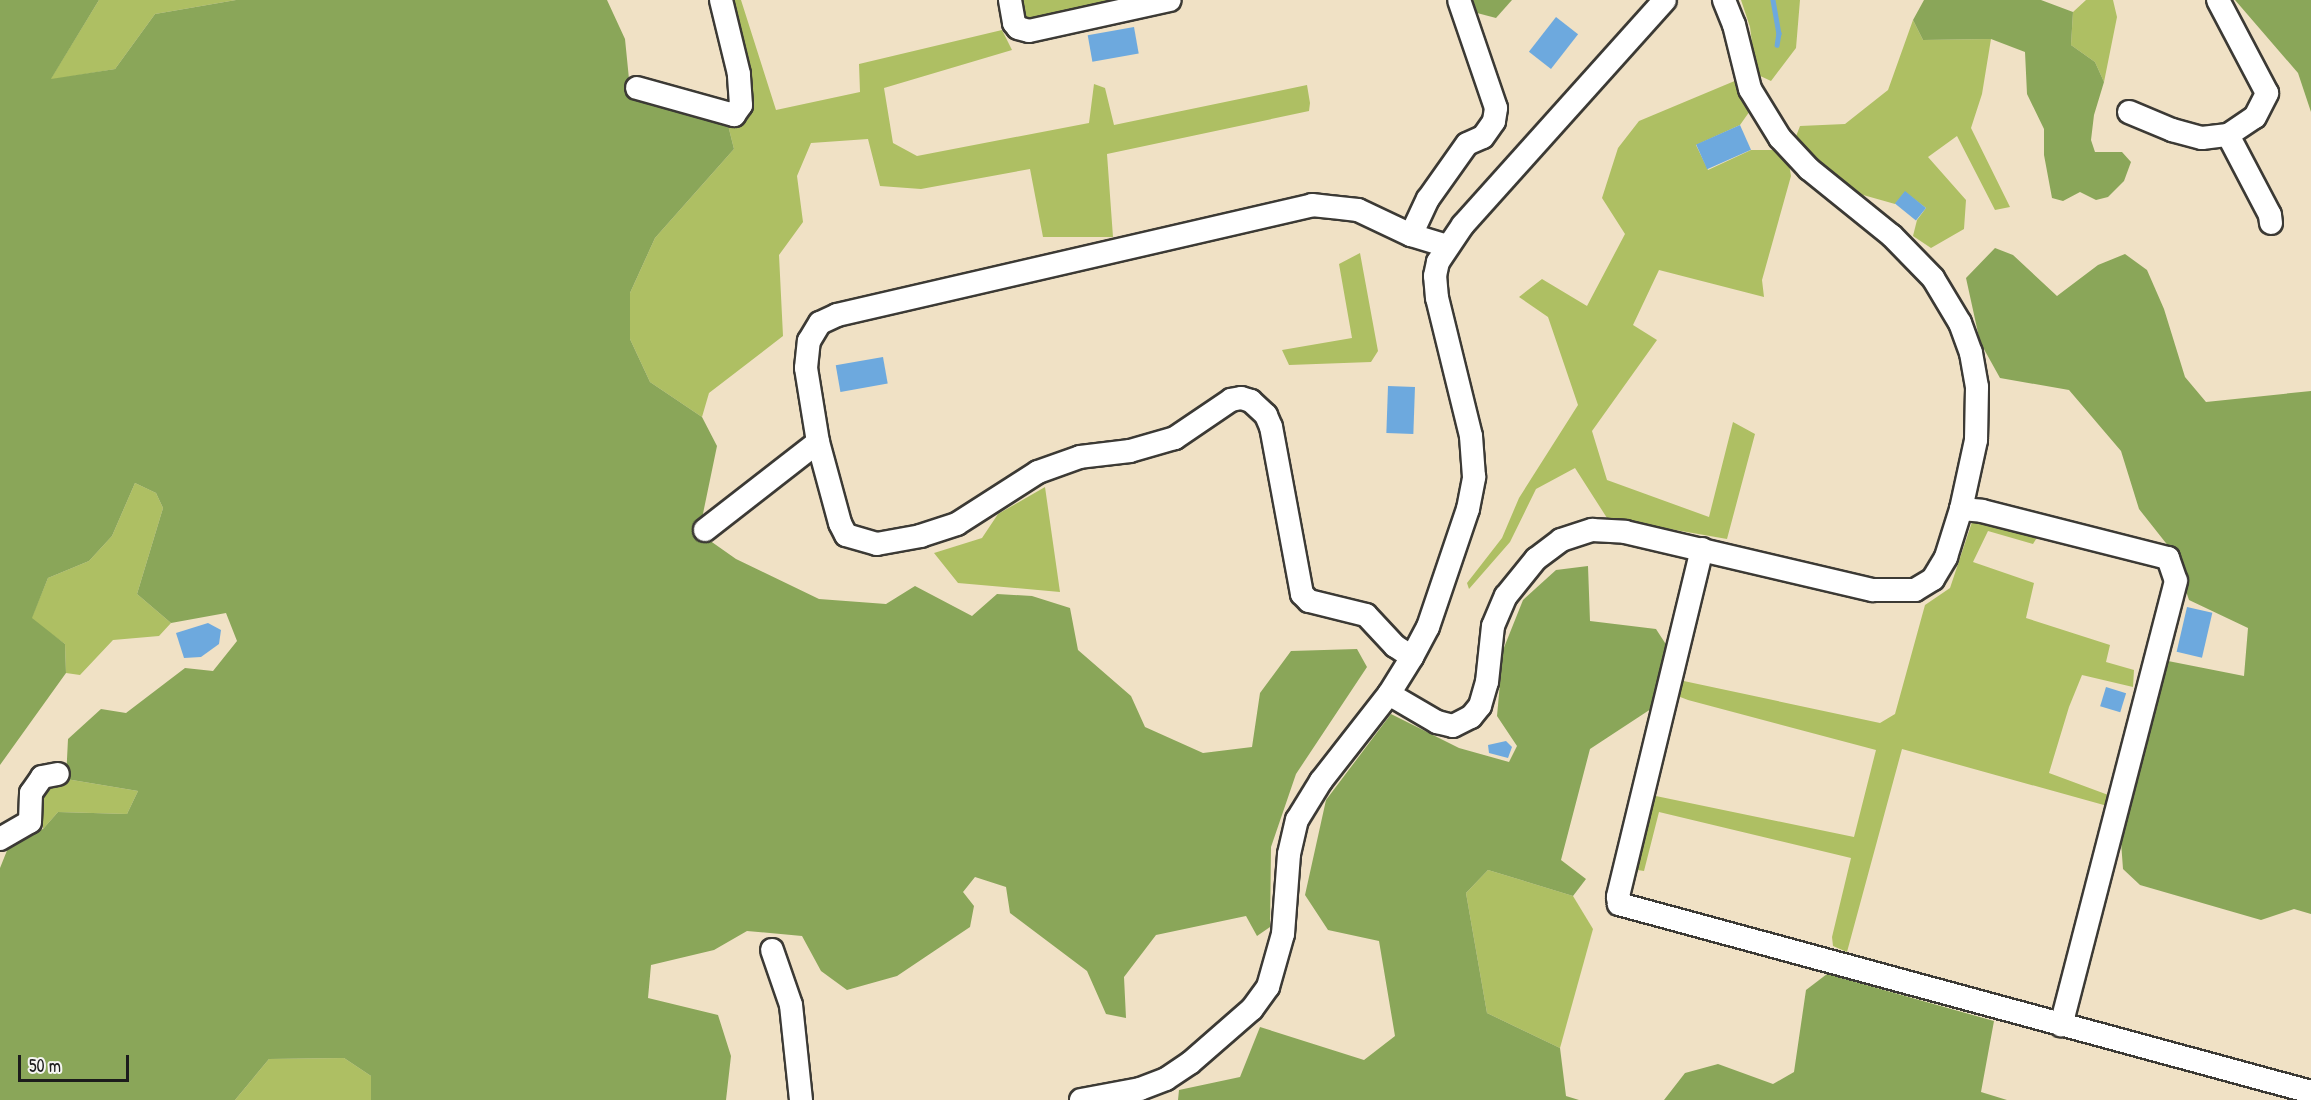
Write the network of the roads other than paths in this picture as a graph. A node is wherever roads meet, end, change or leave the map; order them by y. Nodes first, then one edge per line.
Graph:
1 (721, 0) edge
2 (1010, 0) edge
3 (1170, 0) edge
4 (1459, 0) edge
5 (1665, 0) edge
6 (1724, 0) edge
7 (2218, 0) edge
8 (637, 88) dead end
9 (2129, 112) dead end
10 (2228, 135) junction
11 (2271, 224) dead end
12 (1411, 235) junction
13 (1446, 246) junction
14 (818, 442) junction
15 (1961, 509) junction
16 (705, 530) dead end
17 (1702, 549) junction
18 (1412, 657) junction
19 (1389, 694) junction
20 (58, 774) dead end
21 (0, 839) edge
22 (772, 950) dead end
23 (2061, 1025) junction
24 (2311, 1092) edge
25 (801, 1100) edge
26 (1081, 1100) edge

1 - 8 street
2 - 3 street
4 - 12 street
5 - 13 street
6 - 15 street
7 - 10 street
9 - 10 street
10 - 11 street
12 - 13 street
12 - 14 street
13 - 18 street
14 - 16 street
14 - 18 street
15 - 17 street
15 - 23 street
17 - 19 street
17 - 23 street
18 - 19 street
19 - 26 street
20 - 21 street
22 - 25 street
23 - 24 street

